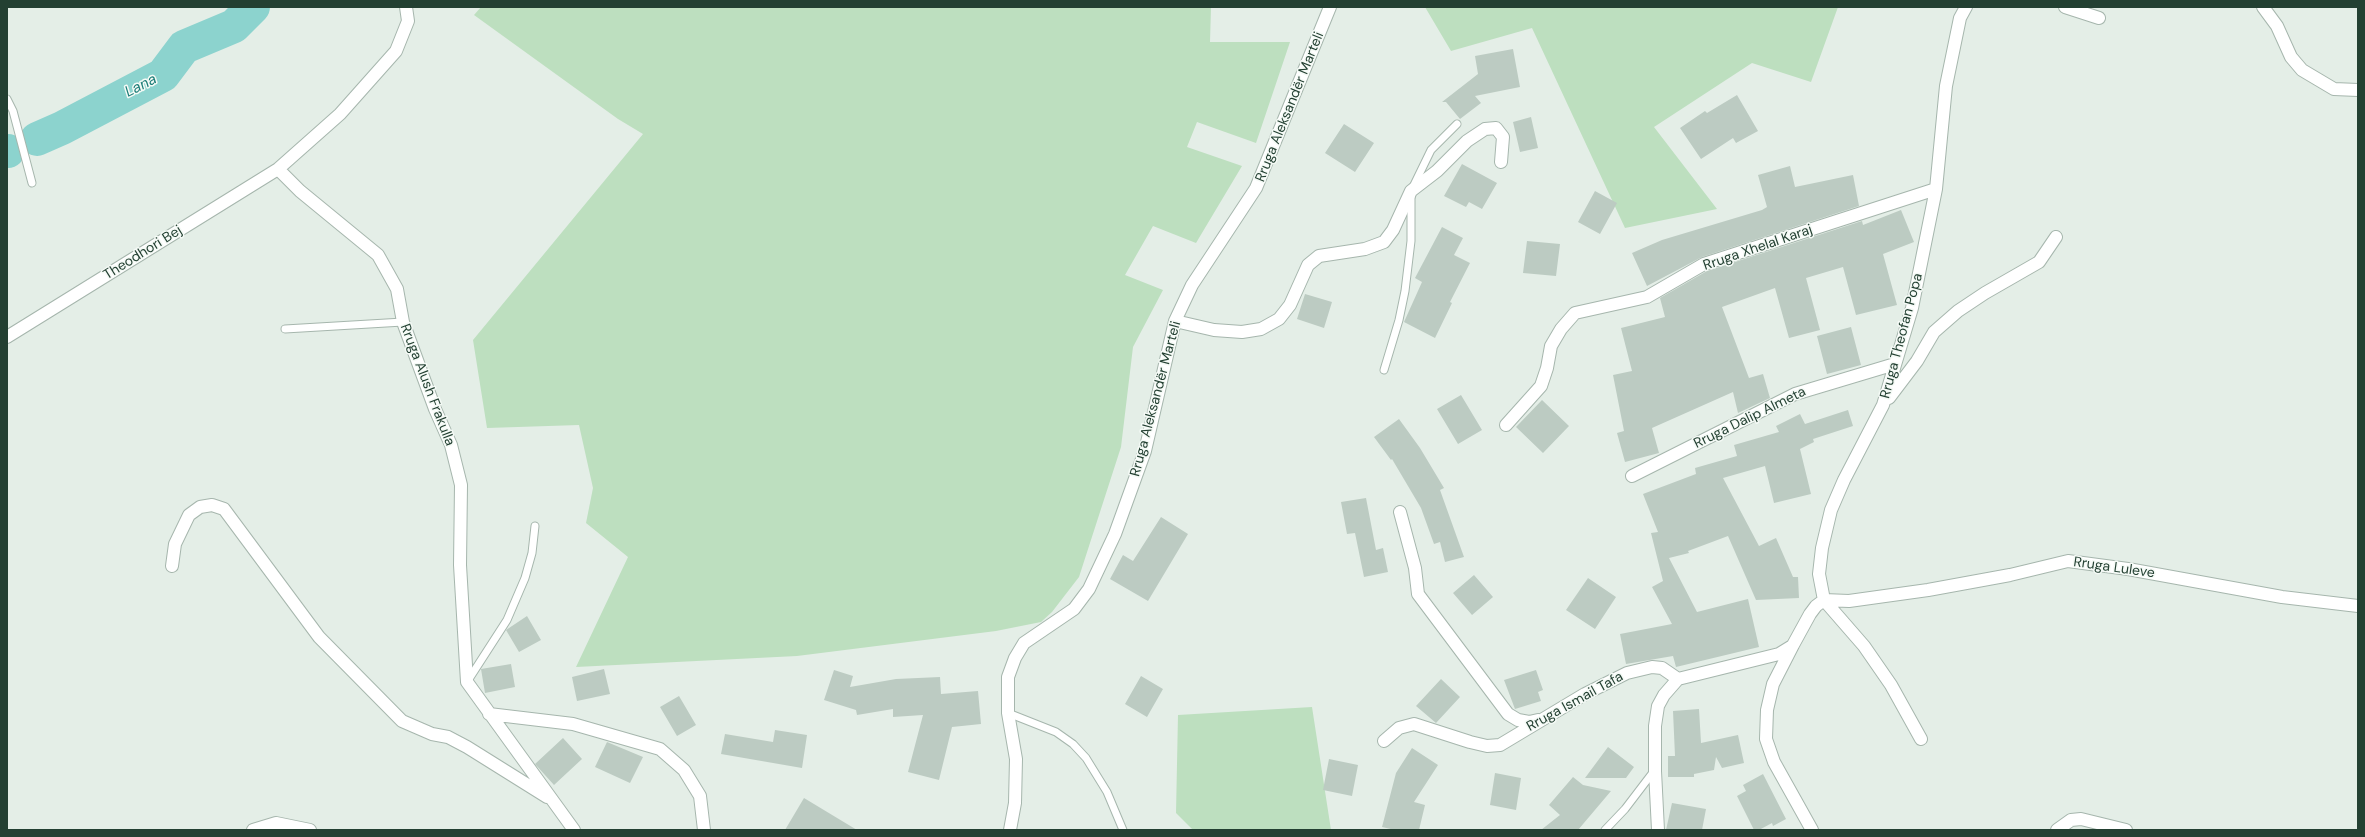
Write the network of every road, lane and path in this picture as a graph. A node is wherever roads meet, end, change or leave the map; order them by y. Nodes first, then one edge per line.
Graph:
1 (406, 7) edge
2 (1330, 7) edge
3 (1966, 7) edge
4 (2065, 7) edge
5 (2263, 7) edge
6 (2099, 18) dead end
7 (2358, 90) edge
8 (7, 99) edge
9 (1457, 124) dead end
10 (1501, 162) dead end
11 (278, 169) junction
12 (32, 183) dead end
13 (1936, 189) junction
14 (1411, 191) junction
15 (2056, 237) dead end
16 (1175, 321) junction
17 (403, 322) junction
18 (285, 329) dead end
19 (7, 337) edge
20 (1895, 364) junction
21 (1384, 370) dead end
22 (1884, 405) junction
23 (1506, 425) dead end
24 (1632, 476) dead end
25 (1400, 512) dead end
26 (535, 526) dead end
27 (172, 566) dead end
28 (1824, 600) junction
29 (2358, 606) edge
30 (1793, 645) junction
31 (1678, 679) junction
32 (467, 682) junction
33 (1008, 713) junction
34 (489, 714) junction
35 (1543, 718) junction
36 (1921, 739) dead end
37 (1384, 741) dead end
38 (1655, 771) junction
39 (554, 801) junction
40 (252, 830) edge
41 (310, 830) edge
42 (574, 830) edge
43 (704, 830) edge
44 (1010, 830) edge
45 (1123, 830) edge
46 (1605, 830) edge
47 (1658, 830) edge
48 (1812, 830) edge
49 (2057, 830) edge
50 (2126, 830) edge

1 - 11 street
2 - 16 street, Rruga Aleksandër Marteli
3 - 13 street, Rruga Theofan Popa
4 - 6 street
5 - 7 street
8 - 12 lane
9 - 14 lane
10 - 14 street
11 - 17 street, Rruga Alush Frakulla
11 - 19 street, Theodhori Bej
13 - 20 street, Rruga Theofan Popa
13 - 23 street, Rruga Xhelal Karaj
14 - 16 street
14 - 21 lane
15 - 22 street
16 - 33 street, Rruga Aleksandër Marteli
17 - 18 lane
17 - 32 street, Rruga Alush Frakulla
20 - 22 street, Rruga Theofan Popa
20 - 24 street, Rruga Dalip Almeta
22 - 28 street, Rruga Theofan Popa
25 - 35 street
26 - 32 lane
27 - 39 street
28 - 29 street, Rruga Luleve
28 - 30 street
28 - 36 street
30 - 31 street
30 - 48 street
31 - 35 street, Rruga Ismail Tafa
31 - 38 street
32 - 34 street
33 - 44 street, Rruga Aleksandër Marteli
33 - 45 lane
34 - 39 street
34 - 43 street
35 - 37 street, Rruga Ismail Tafa
38 - 46 lane
38 - 47 street
39 - 42 street
40 - 41 street
49 - 50 street

